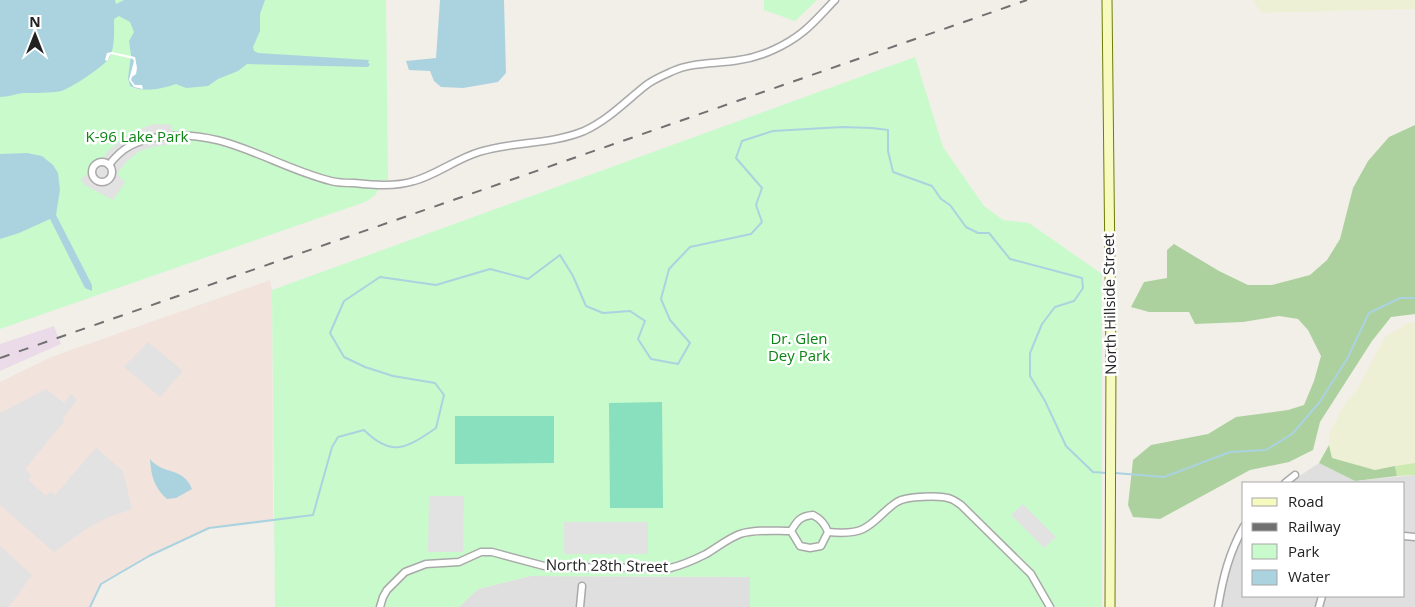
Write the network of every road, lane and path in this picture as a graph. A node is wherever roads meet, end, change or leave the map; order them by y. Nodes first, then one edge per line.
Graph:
1 (835, 0) edge
2 (1107, 0) edge
3 (109, 165) dead end
4 (1296, 475) dead end
5 (1286, 482) edge
6 (1242, 530) edge
7 (791, 531) junction
8 (828, 532) junction
9 (582, 586) dead end
10 (380, 607) edge
11 (580, 607) edge
12 (1050, 607) edge
13 (1110, 607) edge
14 (1218, 607) edge

1 - 3 street
2 - 13 main road, North Hillside Street
4 - 5 street
6 - 14 street
7 - 8 street
7 - 8 street
7 - 10 street, North 28th Street
8 - 12 street
9 - 11 street

